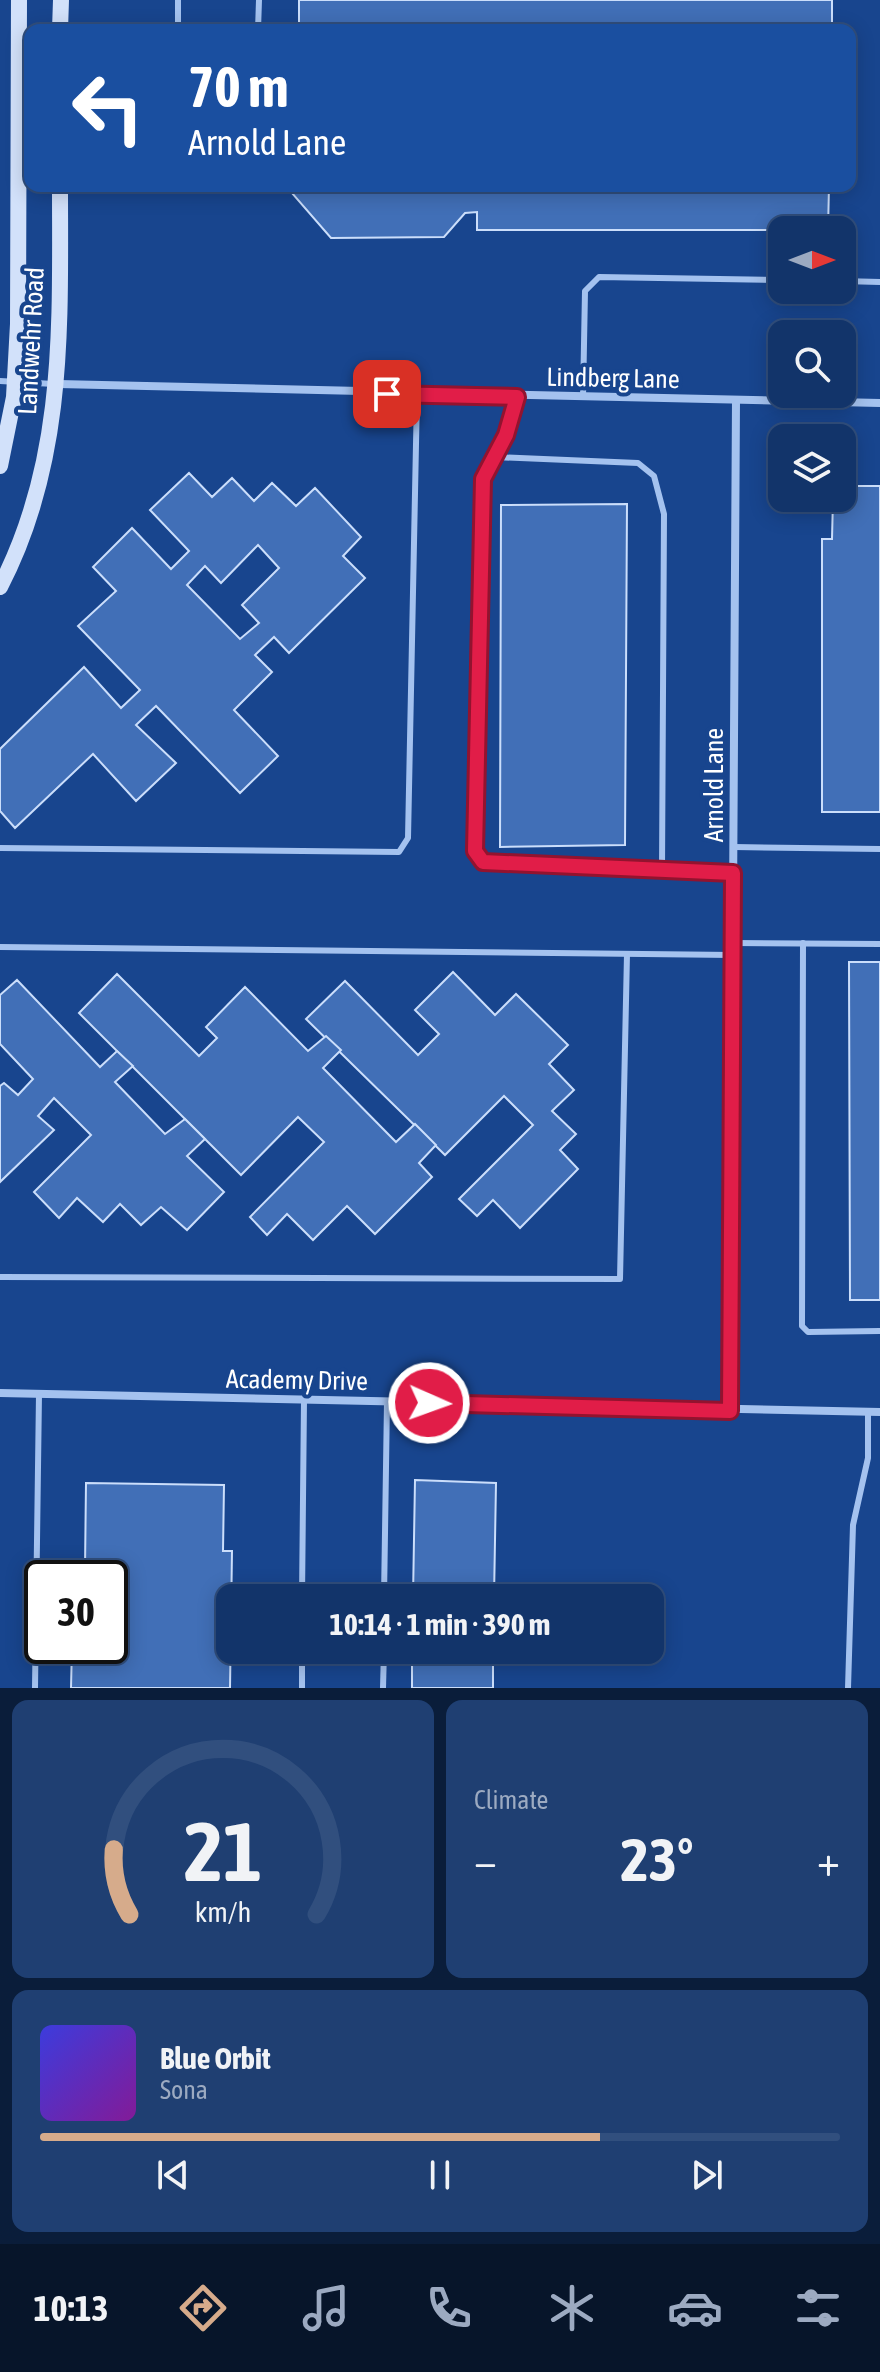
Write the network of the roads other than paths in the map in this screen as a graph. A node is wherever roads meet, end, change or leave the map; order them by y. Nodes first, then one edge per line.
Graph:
1 (19, 0) edge
2 (61, 0) edge
3 (178, 0) edge
4 (259, 0) edge
5 (60, 24) edge
6 (178, 24) edge
7 (258, 24) edge
8 (60, 192) edge
9 (768, 280) edge
10 (856, 281) edge
11 (880, 282) edge
12 (8, 380) edge
13 (58, 384) junction
14 (417, 395) junction
15 (517, 397) junction
16 (583, 398) junction
17 (736, 400) junction
18 (880, 403) edge
19 (495, 457) junction
20 (0, 466) edge
21 (0, 587) edge
22 (734, 847) junction
23 (0, 848) edge
24 (880, 849) edge
25 (662, 870) junction
26 (733, 873) junction
27 (733, 943) junction
28 (803, 943) junction
29 (880, 944) edge
30 (0, 947) edge
31 (627, 954) junction
32 (733, 955) junction
33 (0, 1277) edge
34 (880, 1331) edge
35 (0, 1393) edge
36 (39, 1394) junction
37 (304, 1400) junction
38 (387, 1402) junction
39 (730, 1411) junction
40 (868, 1412) junction
41 (880, 1412) edge
42 (302, 1584) edge
43 (384, 1584) edge
44 (302, 1664) edge
45 (384, 1664) edge
46 (35, 1688) edge
47 (302, 1688) edge
48 (383, 1688) edge
49 (848, 1688) edge

1 - 12 street, Landwehr Road
2 - 5 street
3 - 6 lane
4 - 7 lane
8 - 13 street, Landwehr Road
9 - 16 lane
10 - 11 lane
12 - 13 lane
12 - 20 street, Landwehr Road
13 - 14 street, Lindberg Lane
13 - 21 street, Landwehr Road
14 - 15 street, Lindberg Lane
14 - 23 lane
15 - 16 street, Lindberg Lane
15 - 19 lane
16 - 17 street, Lindberg Lane
17 - 18 street, Lindberg Lane
17 - 22 street, Arnold Lane
19 - 25 lane
19 - 25 lane
22 - 24 lane
22 - 26 street, Arnold Lane
25 - 26 lane
26 - 27 street, Arnold Lane
27 - 28 lane
27 - 32 street, Arnold Lane
28 - 29 lane
28 - 34 lane
30 - 31 lane
31 - 32 lane
31 - 33 lane
32 - 39 street, Arnold Lane
35 - 36 street, Academy Drive
36 - 37 street, Academy Drive
36 - 46 lane
37 - 38 street, Academy Drive
37 - 42 lane
38 - 39 street, Academy Drive
38 - 43 lane
39 - 40 street, Academy Drive
40 - 41 street, Academy Drive
40 - 49 lane
44 - 47 lane
45 - 48 lane

